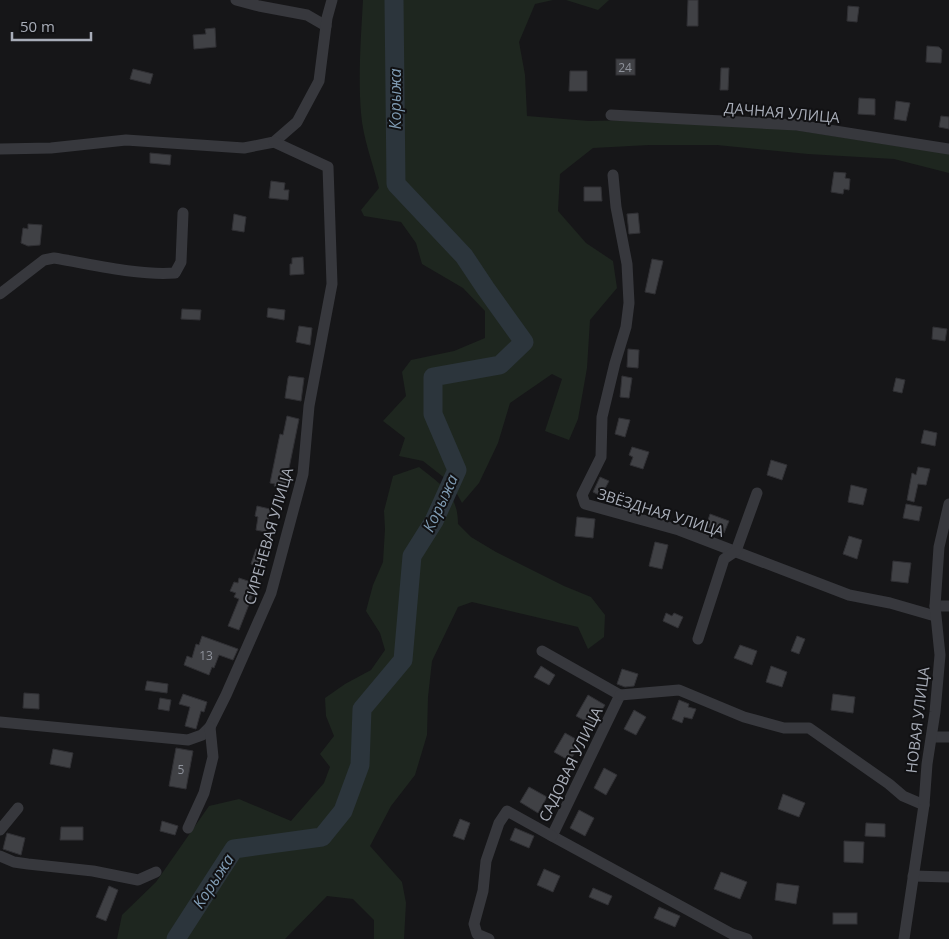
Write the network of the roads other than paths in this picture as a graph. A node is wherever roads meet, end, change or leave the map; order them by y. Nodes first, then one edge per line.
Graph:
1 (236, 0) edge
2 (332, 0) edge
3 (326, 26) junction
4 (611, 115) dead end
5 (274, 142) junction
6 (0, 149) edge
7 (949, 149) edge
8 (613, 175) dead end
9 (183, 212) dead end
10 (0, 294) edge
11 (757, 492) dead end
12 (949, 504) edge
13 (736, 551) junction
14 (949, 606) edge
15 (935, 611) junction
16 (698, 639) dead end
17 (542, 652) dead end
18 (620, 695) junction
19 (0, 722) edge
20 (210, 727) junction
21 (932, 736) junction
22 (949, 737) edge
23 (924, 805) junction
24 (18, 808) dead end
25 (188, 828) dead end
26 (0, 830) edge
27 (552, 836) junction
28 (0, 856) edge
29 (156, 872) dead end
30 (913, 876) junction
31 (949, 877) edge
32 (488, 939) edge
33 (747, 939) edge
34 (904, 939) edge

1 - 3 street
2 - 3 street
3 - 5 street
4 - 7 street, ДАЧНАЯ УЛИЦА
5 - 6 street
5 - 20 street, СИРЕНЕВАЯ УЛИЦА
8 - 13 street, ЗВЁЗДНАЯ УЛИЦА
9 - 10 street
11 - 13 street
12 - 15 street, НОВАЯ УЛИЦА
13 - 15 street, ЗВЁЗДНАЯ УЛИЦА
13 - 16 street
14 - 15 street, ЗВЁЗДНАЯ УЛИЦА
15 - 21 street, НОВАЯ УЛИЦА
17 - 18 street, САДОВАЯ УЛИЦА
18 - 23 street
18 - 27 street, САДОВАЯ УЛИЦА
19 - 20 street
20 - 25 street
21 - 22 street
21 - 23 street, НОВАЯ УЛИЦА
23 - 30 street, НОВАЯ УЛИЦА
24 - 26 street
27 - 32 street
27 - 33 street, САДОВАЯ УЛИЦА
28 - 29 street
30 - 31 street
30 - 34 street, НОВАЯ УЛИЦА

